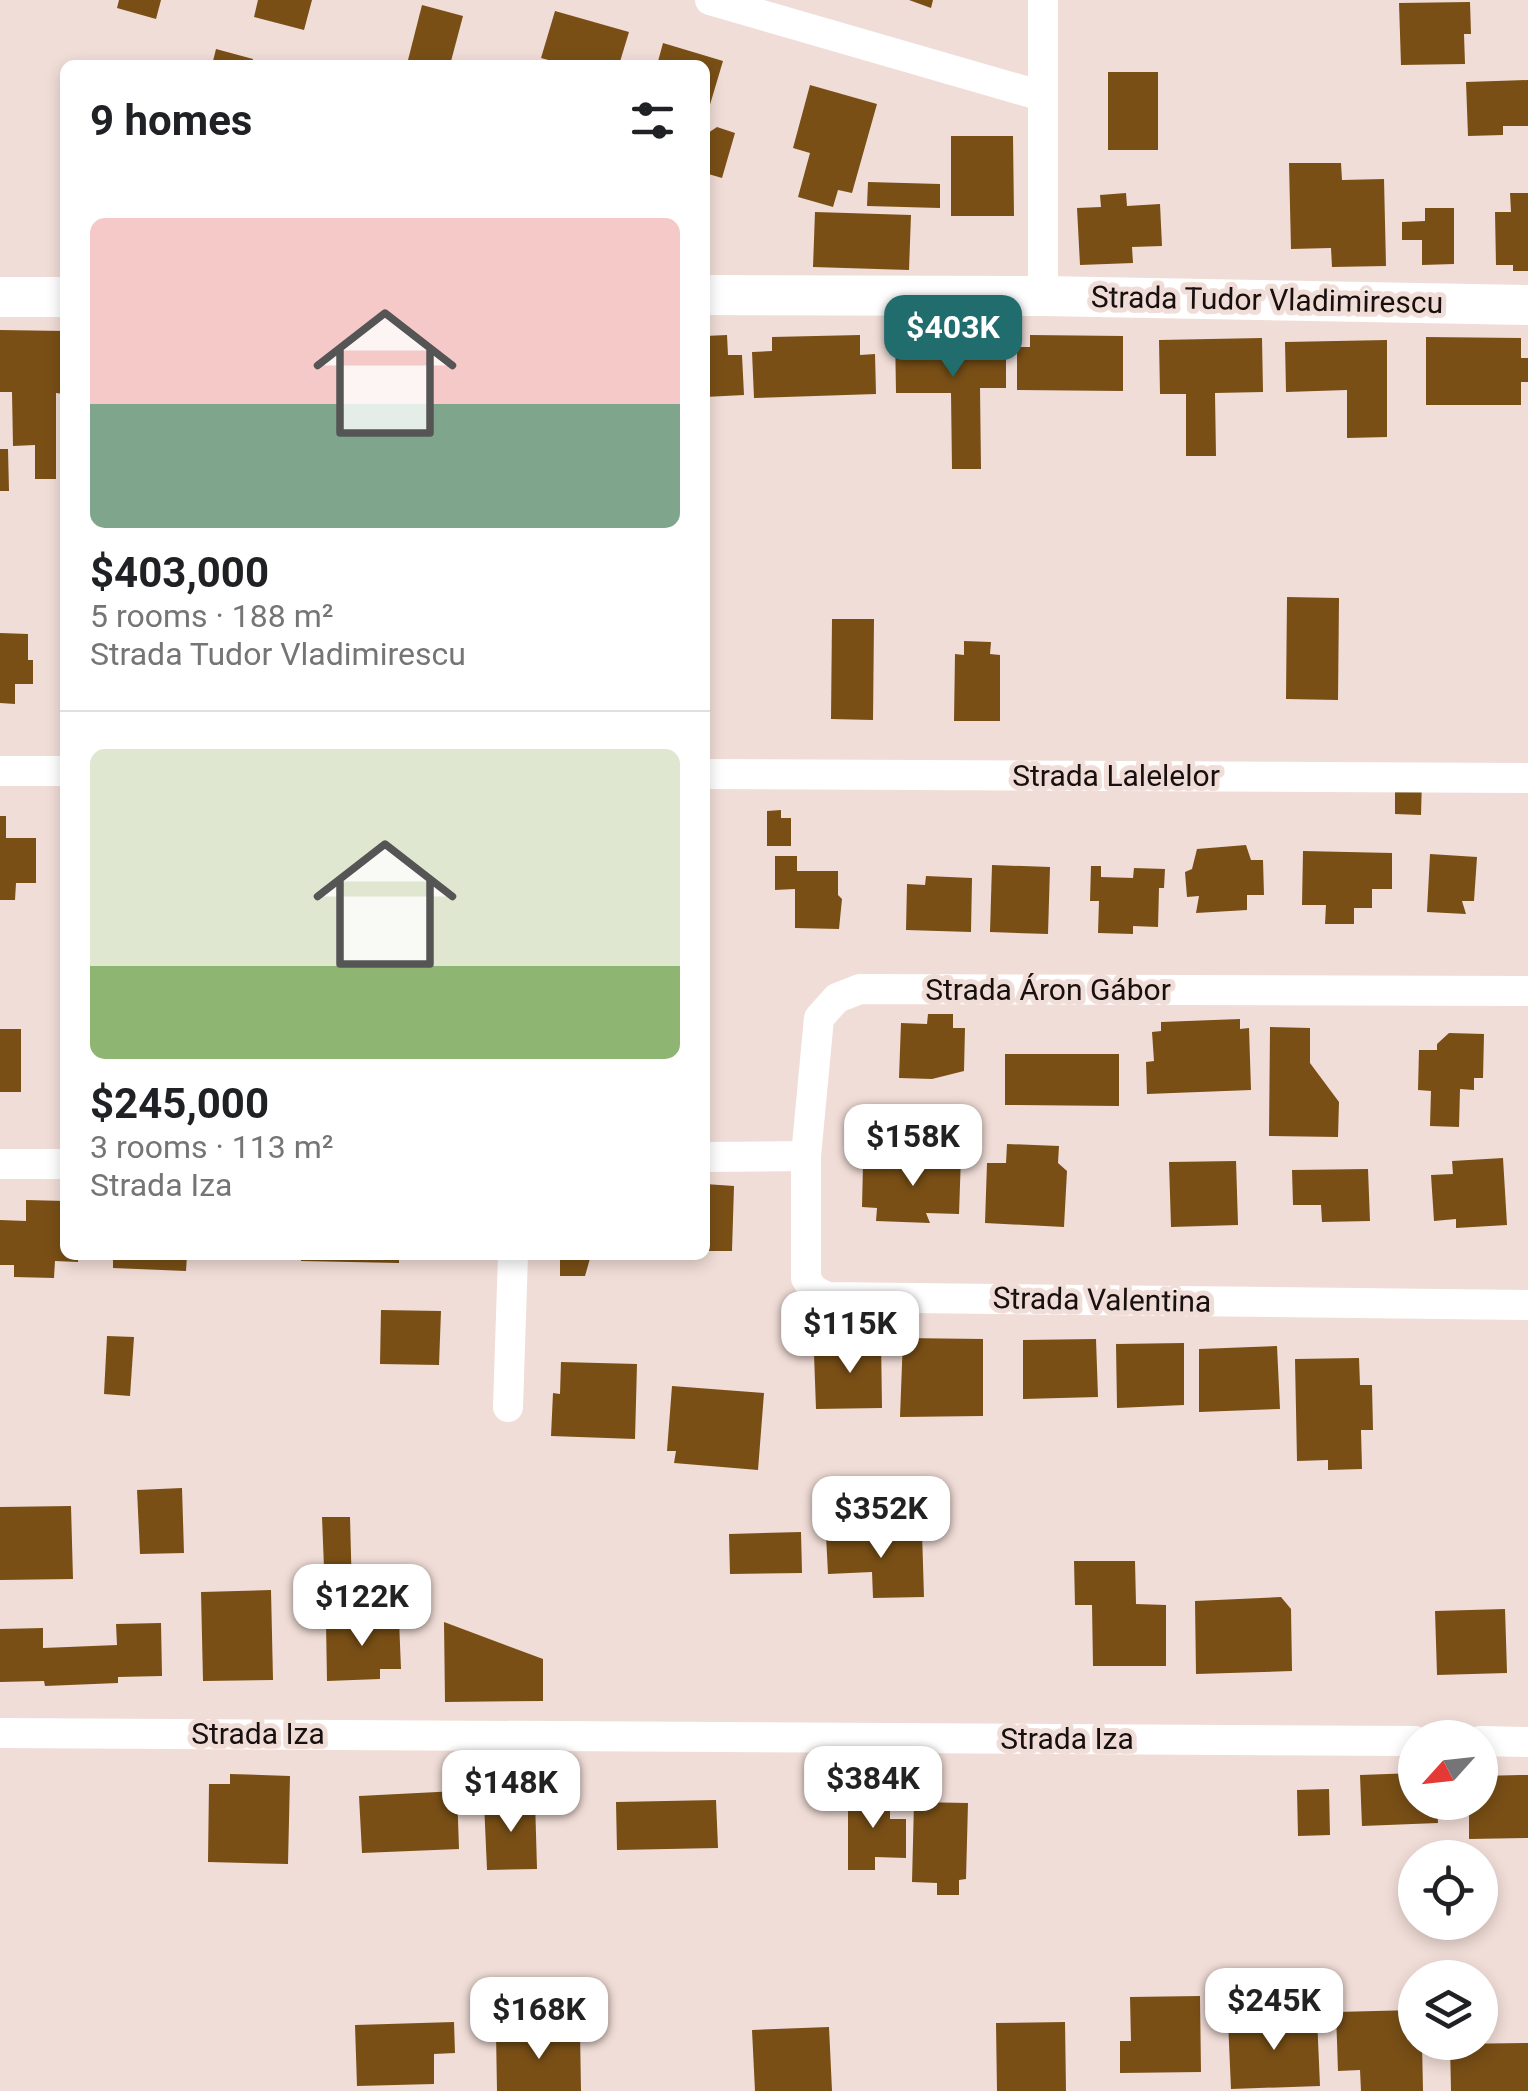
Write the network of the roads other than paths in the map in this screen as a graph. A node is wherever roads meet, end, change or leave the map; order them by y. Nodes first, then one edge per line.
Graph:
1 (710, 0) edge
2 (1043, 0) edge
3 (1042, 96) junction
4 (710, 295) edge
5 (1043, 296) junction
6 (60, 297) edge
7 (0, 298) edge
8 (1528, 305) edge
9 (0, 771) edge
10 (60, 772) edge
11 (710, 774) edge
12 (1528, 778) edge
13 (1528, 991) edge
14 (806, 1156) junction
15 (710, 1157) edge
16 (0, 1164) edge
17 (60, 1164) edge
18 (513, 1260) edge
19 (1528, 1304) edge
20 (508, 1407) dead end
21 (0, 1733) edge
22 (1398, 1741) edge
23 (1498, 1741) edge
24 (1528, 1742) edge

1 - 3 street
2 - 3 street
3 - 5 street
4 - 5 street, Strada Tudor Vladimirescu
5 - 8 street, Strada Tudor Vladimirescu
6 - 7 street
9 - 10 street
11 - 12 street, Strada Lalelelor
13 - 14 street, Strada Áron Gábor
14 - 15 street
14 - 19 street, Strada Valentina
16 - 17 street
18 - 20 street
21 - 22 street, Strada Iza
23 - 24 street

